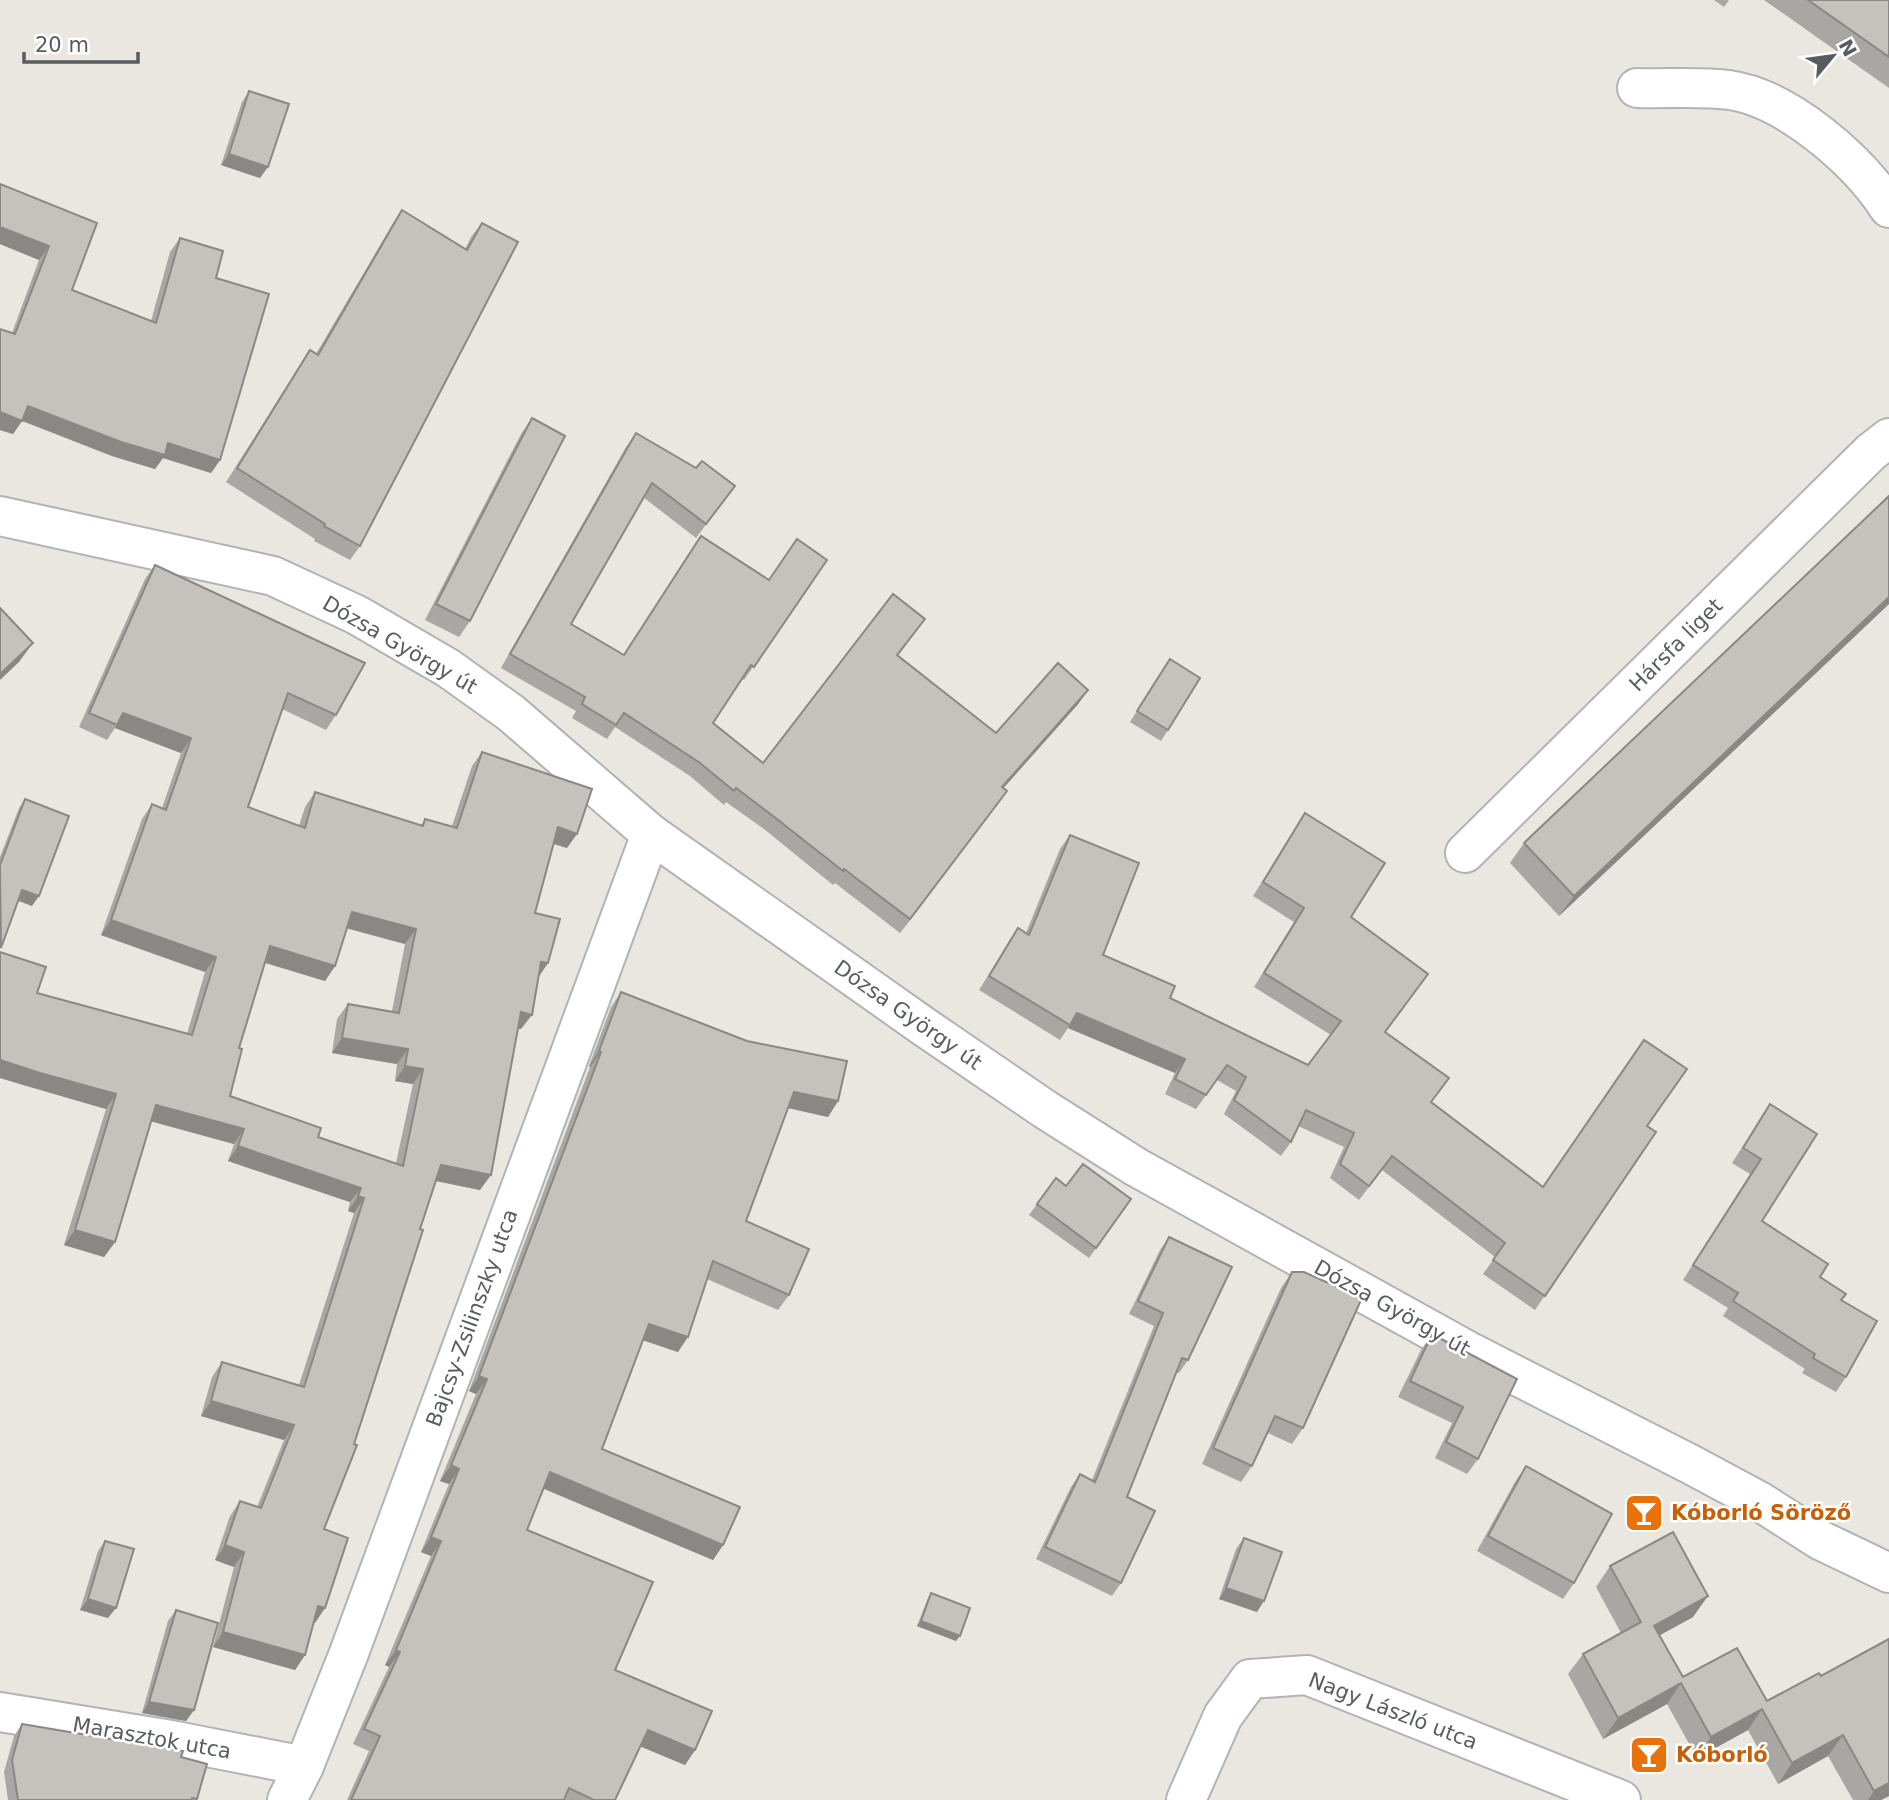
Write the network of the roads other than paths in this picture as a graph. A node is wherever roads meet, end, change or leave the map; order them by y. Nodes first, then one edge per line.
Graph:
1 (1637, 88) dead end
2 (1889, 208) edge
3 (1889, 438) edge
4 (0, 516) edge
5 (651, 834) junction
6 (1465, 853) dead end
7 (1820, 1540) junction
8 (1889, 1550) edge
9 (1889, 1573) edge
10 (0, 1712) edge
11 (304, 1766) junction
12 (288, 1800) edge
13 (1186, 1800) edge
14 (1621, 1800) edge

1 - 2 street
3 - 6 street, Hársfa liget
4 - 5 street, Dózsa György út
5 - 7 street, Dózsa György út
5 - 11 street, Bajcsy-Zsilinszky utca
7 - 8 street
7 - 9 street, Dózsa György út
10 - 11 street, Marasztok utca
11 - 12 street, Bajcsy-Zsilinszky utca
13 - 14 street, Nagy László utca

